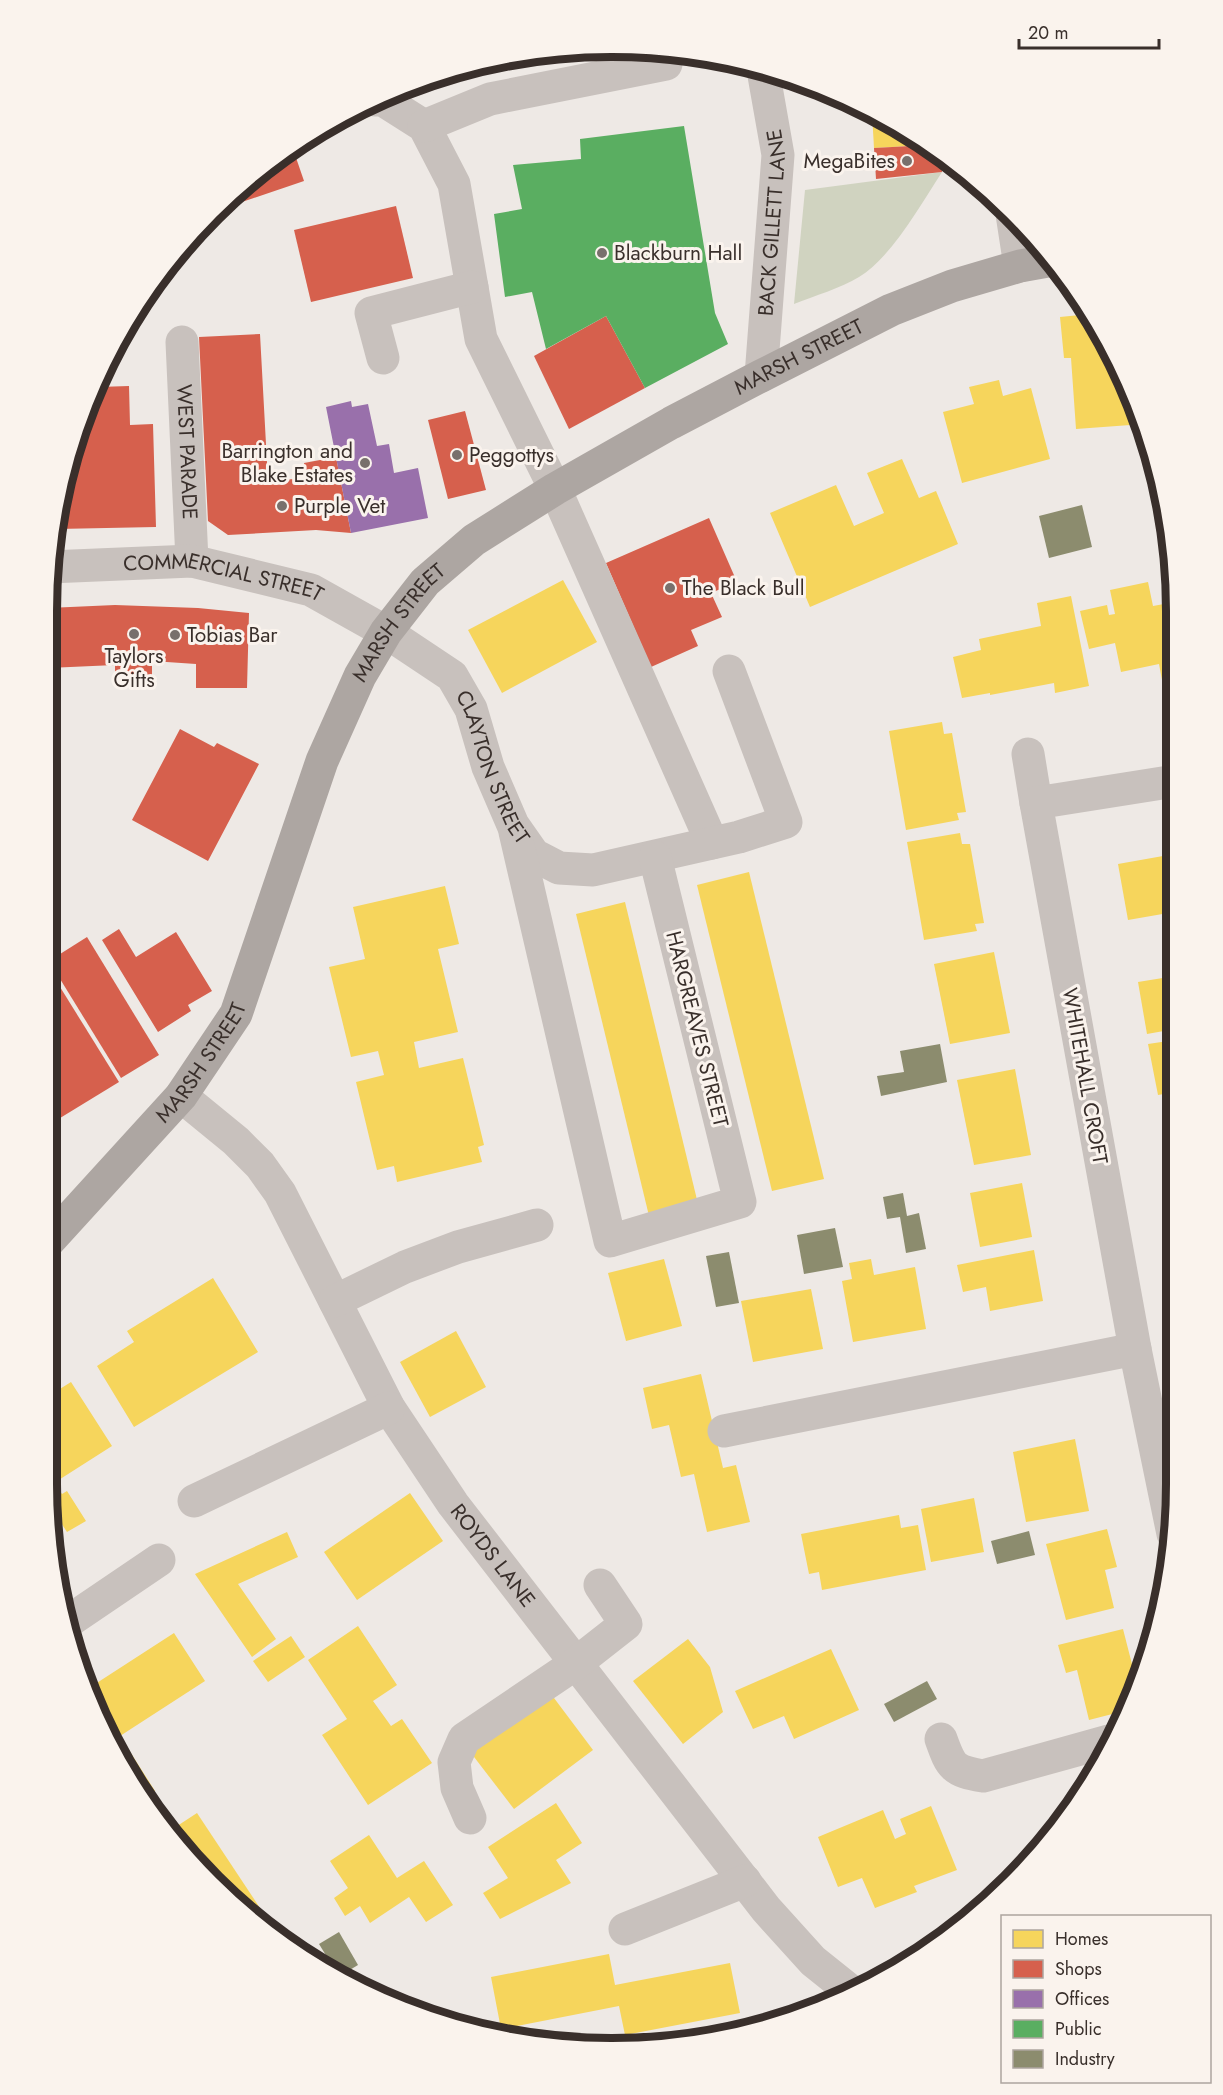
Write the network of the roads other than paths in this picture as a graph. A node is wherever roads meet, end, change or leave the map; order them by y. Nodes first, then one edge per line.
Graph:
1 (666, 64) dead end
2 (765, 79) edge
3 (389, 104) edge
4 (424, 126) junction
5 (1025, 242) edge
6 (1034, 263) edge
7 (472, 287) junction
8 (182, 342) dead end
9 (383, 358) dead end
10 (761, 376) junction
11 (555, 489) junction
12 (192, 561) junction
13 (59, 567) edge
14 (386, 632) junction
15 (729, 670) dead end
16 (1028, 754) dead end
17 (1166, 783) edge
18 (1036, 803) junction
19 (513, 825) junction
20 (712, 843) junction
21 (655, 857) junction
22 (181, 1096) junction
23 (537, 1225) dead end
24 (57, 1232) edge
25 (335, 1301) junction
26 (1136, 1349) junction
27 (389, 1408) junction
28 (724, 1431) dead end
29 (1166, 1497) edge
30 (194, 1501) dead end
31 (159, 1560) dead end
32 (600, 1585) dead end
33 (74, 1618) edge
34 (575, 1664) junction
35 (941, 1739) dead end
36 (1102, 1743) edge
37 (470, 1818) dead end
38 (745, 1881) junction
39 (625, 1929) dead end
40 (845, 1987) edge

1 - 4 street
2 - 10 street, BACK GILLETT LANE
3 - 4 street
4 - 7 street
5 - 6 street
6 - 10 main road, MARSH STREET
7 - 9 street
7 - 11 street
8 - 12 street, WEST PARADE
10 - 11 main road, MARSH STREET
11 - 14 main road, MARSH STREET
11 - 20 street
12 - 13 street, COMMERCIAL STREET
12 - 14 street, COMMERCIAL STREET
14 - 19 street, CLAYTON STREET
14 - 22 main road, MARSH STREET
15 - 20 street, CLAYTON STREET
16 - 18 street, WHITEHALL CROFT
17 - 18 street
18 - 26 street, WHITEHALL CROFT
19 - 21 street, CLAYTON STREET
19 - 21 street, HARGREAVES STREET
20 - 21 street, CLAYTON STREET
22 - 24 main road, MARSH STREET
22 - 25 street, ROYDS LANE
23 - 25 street
25 - 27 street, ROYDS LANE
26 - 28 street
26 - 29 street, WHITEHALL CROFT
27 - 30 street
27 - 34 street, ROYDS LANE
31 - 33 street
32 - 34 street
34 - 37 street
34 - 38 street, ROYDS LANE
35 - 36 street
38 - 39 street
38 - 40 street, ROYDS LANE

